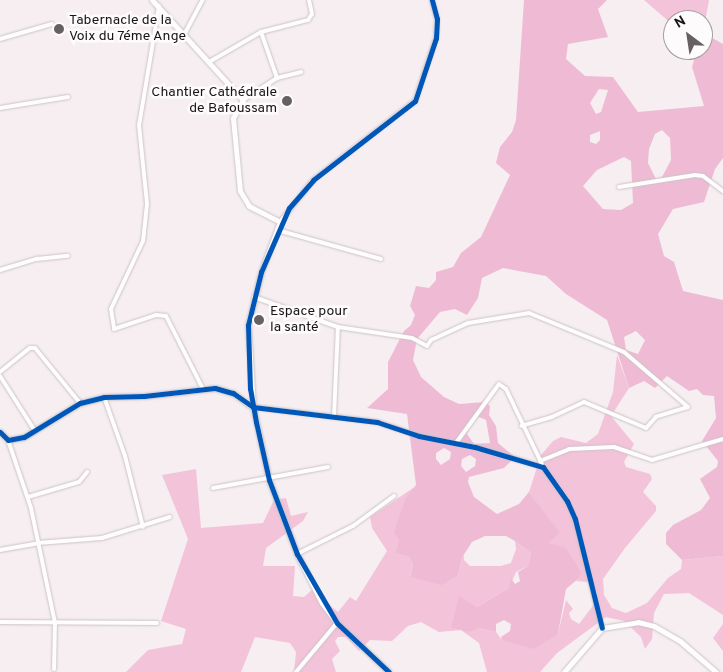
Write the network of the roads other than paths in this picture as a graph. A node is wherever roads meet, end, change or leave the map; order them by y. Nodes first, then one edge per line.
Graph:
1 (152, 0) edge
2 (204, 0) edge
3 (309, 0) edge
4 (432, 0) edge
5 (159, 6) junction
6 (52, 24) dead end
7 (261, 32) junction
8 (184, 35) junction
9 (0, 39) edge
10 (209, 62) junction
11 (300, 72) dead end
12 (277, 78) junction
13 (68, 98) dead end
14 (243, 100) junction
15 (0, 108) edge
16 (619, 187) dead end
17 (723, 191) edge
18 (280, 222) junction
19 (277, 230) junction
20 (68, 256) dead end
21 (381, 259) dead end
22 (0, 270) edge
23 (253, 297) junction
24 (338, 327) junction
25 (0, 372) edge
26 (0, 376) edge
27 (203, 389) junction
28 (104, 397) junction
29 (80, 403) junction
30 (253, 407) junction
31 (334, 417) junction
32 (521, 426) junction
33 (35, 431) junction
34 (0, 432) edge
35 (723, 439) edge
36 (8, 440) junction
37 (456, 443) junction
38 (540, 461) junction
39 (328, 467) dead end
40 (544, 467) junction
41 (87, 472) dead end
42 (269, 480) junction
43 (213, 488) dead end
44 (394, 496) dead end
45 (28, 497) junction
46 (170, 517) dead end
47 (143, 526) junction
48 (38, 543) junction
49 (0, 550) edge
50 (296, 554) junction
51 (0, 622) edge
52 (55, 623) junction
53 (156, 623) dead end
54 (337, 623) junction
55 (602, 628) junction
56 (54, 669) dead end
57 (296, 672) edge
58 (389, 672) edge
59 (564, 672) edge
60 (716, 672) edge

1 - 5 street
2 - 8 street
3 - 7 street
4 - 18 street
5 - 8 street
5 - 27 street
6 - 9 street
7 - 10 street
7 - 12 street
8 - 10 street
10 - 14 street
11 - 12 street
12 - 14 street
13 - 15 street
14 - 18 street
16 - 17 street
18 - 19 street
19 - 21 street
19 - 23 street
20 - 22 street
23 - 24 street
23 - 30 street
24 - 31 street
24 - 32 street
25 - 29 street
26 - 33 street
27 - 28 street
27 - 30 street
28 - 29 street
28 - 47 street
29 - 33 street
30 - 31 street
30 - 42 street
31 - 37 street
32 - 37 street
32 - 38 street
33 - 36 street
34 - 36 street
35 - 38 street
36 - 45 street
37 - 40 street
38 - 40 street
39 - 42 street
40 - 55 street
41 - 45 street
42 - 43 street
42 - 50 street
44 - 50 street
45 - 48 street
46 - 47 street
47 - 48 street
48 - 49 street
48 - 52 street
50 - 54 street
51 - 52 street
52 - 53 street
52 - 56 street
54 - 57 street
54 - 58 street
55 - 59 street
55 - 60 street

